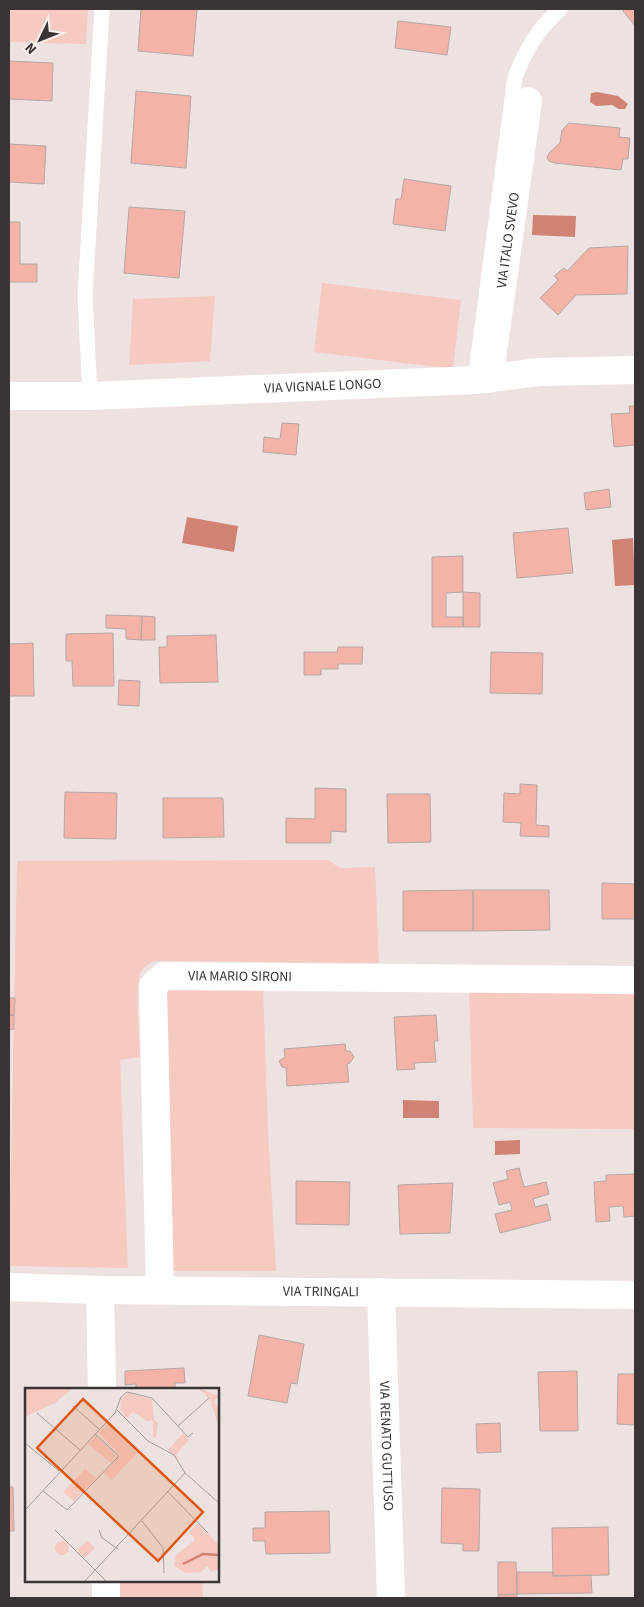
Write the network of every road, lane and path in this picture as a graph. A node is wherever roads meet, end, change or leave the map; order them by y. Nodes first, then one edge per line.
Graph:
1 (102, 9) edge
2 (560, 9) edge
3 (528, 101) dead end
4 (635, 370) edge
5 (482, 380) junction
6 (9, 396) edge
7 (90, 396) junction
8 (635, 980) edge
9 (9, 1287) edge
10 (100, 1290) junction
11 (160, 1290) junction
12 (381, 1292) junction
13 (635, 1295) edge
14 (102, 1388) edge
15 (106, 1582) edge
16 (106, 1598) edge
17 (391, 1598) edge

1 - 7 lane
2 - 5 lane
3 - 5 street, VIA ITALO SVEVO
4 - 5 street, VIA VIGNALE LONGO
5 - 7 street, VIA VIGNALE LONGO
6 - 7 street, VIA VIGNALE LONGO
8 - 11 street, VIA MARIO SIRONI
9 - 10 street, VIA TRINGALI
10 - 11 street, VIA TRINGALI
10 - 14 street
11 - 12 street, VIA TRINGALI
12 - 13 street, VIA TRINGALI
12 - 17 street, VIA RENATO GUTTUSO
15 - 16 street

